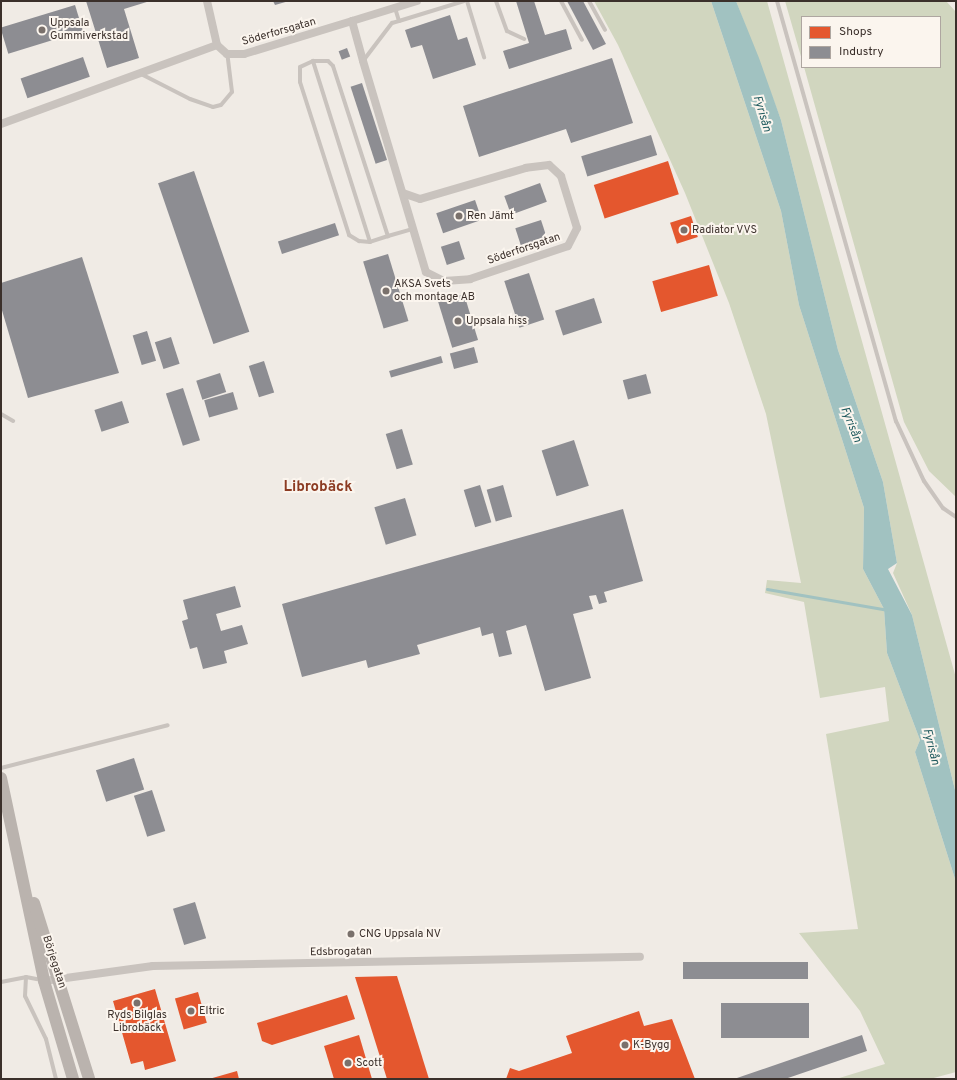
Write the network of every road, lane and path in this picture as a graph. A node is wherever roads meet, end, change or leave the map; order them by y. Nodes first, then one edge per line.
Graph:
1 (207, 1) edge
2 (417, 1) edge
3 (466, 1) edge
4 (496, 1) edge
5 (561, 1) edge
6 (589, 1) edge
7 (777, 1) edge
8 (395, 8) junction
9 (352, 21) junction
10 (399, 21) junction
11 (605, 30) dead end
12 (524, 39) dead end
13 (582, 40) dead end
14 (217, 45) junction
15 (227, 54) junction
16 (484, 57) dead end
17 (313, 61) junction
18 (363, 62) junction
19 (141, 74) junction
20 (1, 122) edge
21 (403, 194) junction
22 (413, 229) junction
23 (388, 236) junction
24 (370, 242) junction
25 (1, 414) edge
26 (13, 421) dead end
27 (956, 517) edge
28 (168, 725) dead end
29 (1, 768) edge
30 (1, 778) edge
31 (15, 845) junction
32 (640, 958) dead end
33 (26, 977) junction
34 (59, 978) junction
35 (44, 981) junction
36 (1, 982) edge
37 (56, 1079) edge
38 (73, 1079) edge
39 (89, 1079) edge

1 - 14 street
2 - 8 street
3 - 10 lane
3 - 16 lane
4 - 12 lane
5 - 13 lane
6 - 11 lane
7 - 27 lane
8 - 9 street
8 - 10 lane
9 - 15 street, Söderforsgatan
9 - 18 street, Söderforsgatan
10 - 18 lane
14 - 15 street
14 - 19 street
15 - 19 lane
17 - 23 lane
17 - 24 lane
17 - 24 lane
18 - 21 street, Söderforsgatan
19 - 20 street
21 - 22 street, Söderforsgatan
21 - 22 street, Söderforsgatan
22 - 23 lane
23 - 24 lane
25 - 26 lane
28 - 29 lane
30 - 31 main road, Börjegatan
31 - 34 main road, Börjegatan
31 - 35 main road, Börjegatan
32 - 34 street, Edsbrogatan
33 - 35 lane
33 - 36 lane
33 - 37 lane
34 - 35 street, Edsbrogatan
34 - 39 main road, Börjegatan
35 - 38 main road, Börjegatan

